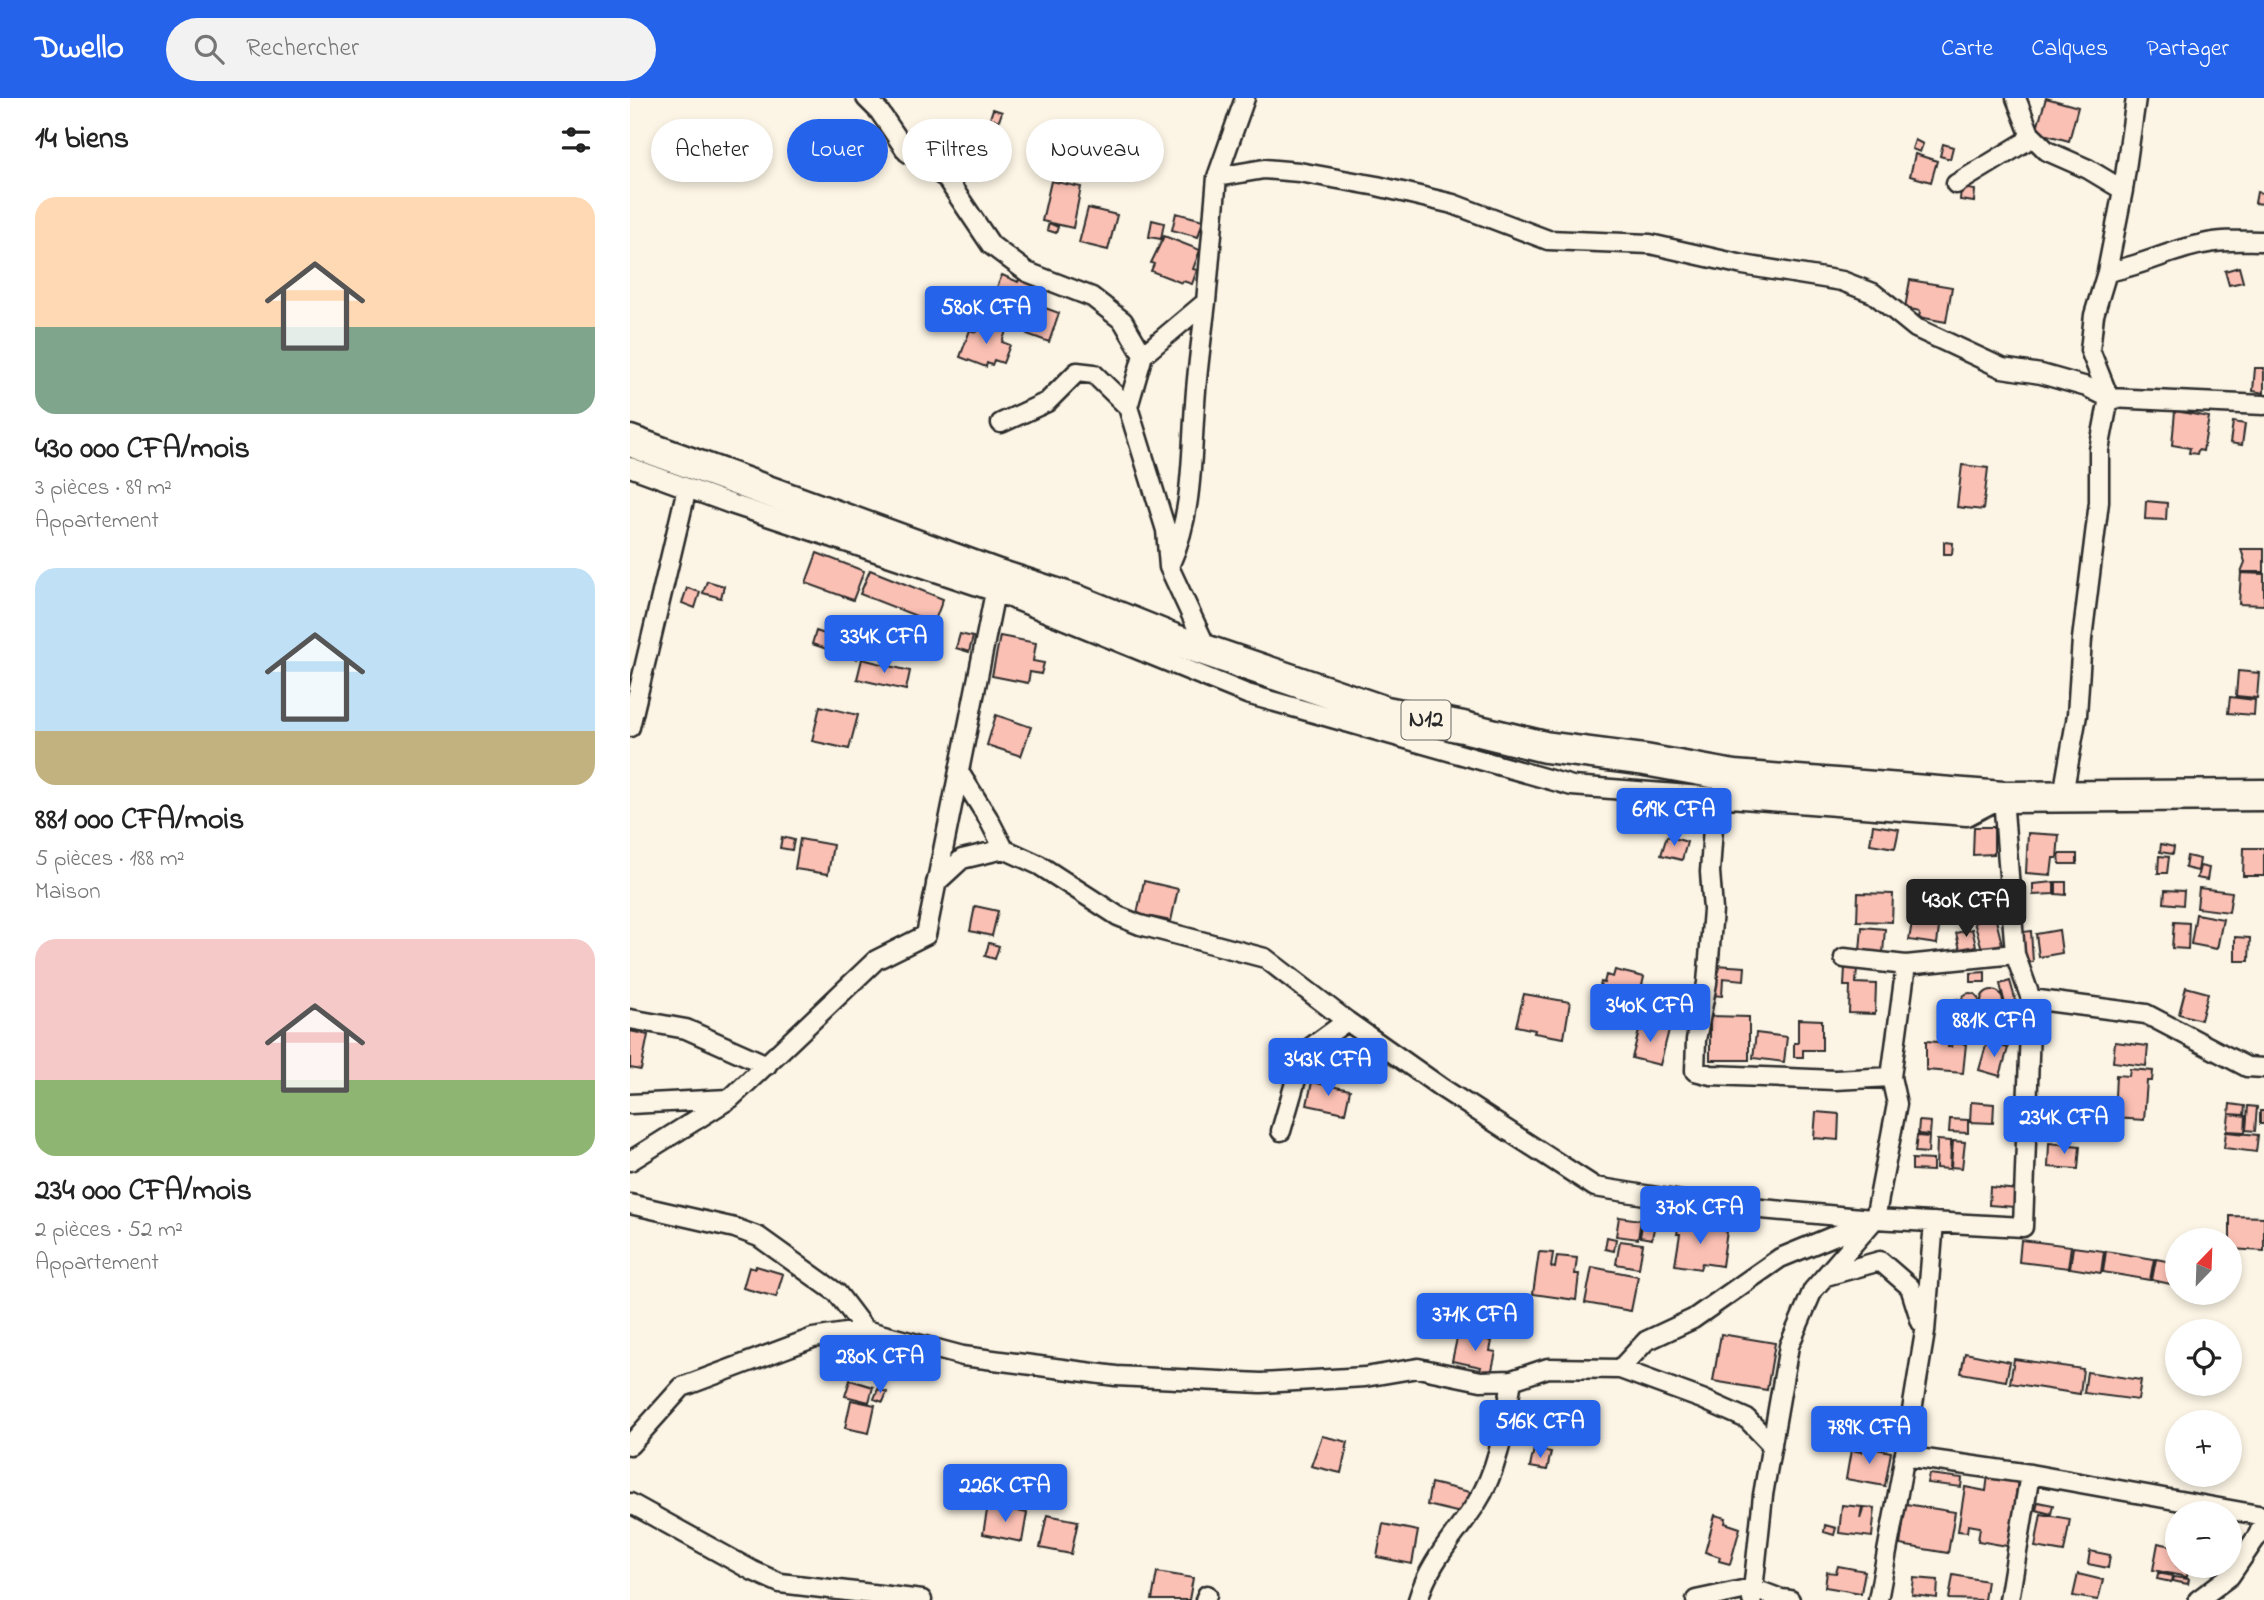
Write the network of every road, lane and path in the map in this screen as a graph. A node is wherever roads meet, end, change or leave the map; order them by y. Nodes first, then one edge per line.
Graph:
1 (866, 98) edge
2 (1245, 98) edge
3 (2017, 98) edge
4 (2136, 98) edge
5 (2030, 134) junction
6 (1217, 177) junction
7 (1956, 184) dead end
8 (2123, 190) junction
9 (2264, 241) edge
10 (2107, 272) junction
11 (1206, 302) junction
12 (1143, 355) junction
13 (2109, 398) junction
14 (2264, 405) edge
15 (1128, 407) junction
16 (1001, 423) dead end
17 (630, 441) edge
18 (630, 467) edge
19 (687, 488) junction
20 (1169, 567) junction
21 (997, 583) junction
22 (1208, 651) junction
23 (630, 727) edge
24 (958, 772) junction
25 (2063, 795) junction
26 (2264, 795) edge
27 (1715, 797) junction
28 (2003, 797) junction
29 (1004, 849) junction
30 (936, 883) junction
31 (2015, 954) junction
32 (1844, 958) dead end
33 (1906, 965) junction
34 (2031, 999) junction
35 (630, 1019) edge
36 (1347, 1021) junction
37 (767, 1065) junction
38 (2264, 1068) edge
39 (1891, 1077) junction
40 (732, 1098) junction
41 (630, 1104) edge
42 (1281, 1131) dead end
43 (630, 1161) edge
44 (630, 1204) edge
45 (1875, 1219) junction
46 (1934, 1222) junction
47 (1826, 1276) junction
48 (864, 1330) junction
49 (1924, 1332) junction
50 (1620, 1369) junction
51 (1512, 1380) junction
52 (1779, 1406) junction
53 (1747, 1419) junction
54 (630, 1445) edge
55 (1772, 1446) junction
56 (1905, 1456) junction
57 (2030, 1474) junction
58 (630, 1503) edge
59 (2264, 1518) edge
60 (1752, 1594) edge
61 (922, 1600) edge
62 (1418, 1600) edge
63 (1696, 1600) edge
64 (1790, 1600) edge
65 (1878, 1600) edge
66 (2009, 1600) edge
67 (2198, 1600) edge

1 - 12 street
2 - 6 street
3 - 5 street
4 - 8 street
5 - 7 street
5 - 8 street
6 - 11 street
6 - 13 street
8 - 10 street
9 - 10 street
10 - 13 street
11 - 12 street
11 - 20 street
12 - 15 street
13 - 14 street
13 - 25 street
15 - 16 street
15 - 20 street
17 - 21 main road, N12
18 - 19 street
19 - 21 street
19 - 23 street
20 - 22 street
21 - 22 main road, N12
21 - 24 street
21 - 27 street
22 - 28 main road, N12
24 - 29 street
24 - 30 street
25 - 26 main road, N12
25 - 28 main road, N12
27 - 28 street
27 - 39 street
28 - 31 street
29 - 30 street
29 - 36 street
30 - 37 street
31 - 33 street
31 - 34 street
32 - 33 street
33 - 39 street
34 - 38 street
34 - 46 street
35 - 37 street
36 - 42 street
36 - 45 street
37 - 40 street
39 - 45 street
40 - 41 street
40 - 43 street
44 - 48 street
45 - 46 street
45 - 47 street
45 - 50 street
46 - 49 street
47 - 49 street
47 - 52 street
48 - 51 street
48 - 54 street
49 - 56 street
50 - 51 street
50 - 53 street
51 - 62 street
52 - 53 street
52 - 55 street
53 - 55 street
55 - 60 street
56 - 57 street
56 - 65 street
57 - 59 street
57 - 66 street
58 - 61 street
59 - 67 street
60 - 63 street
60 - 64 street

